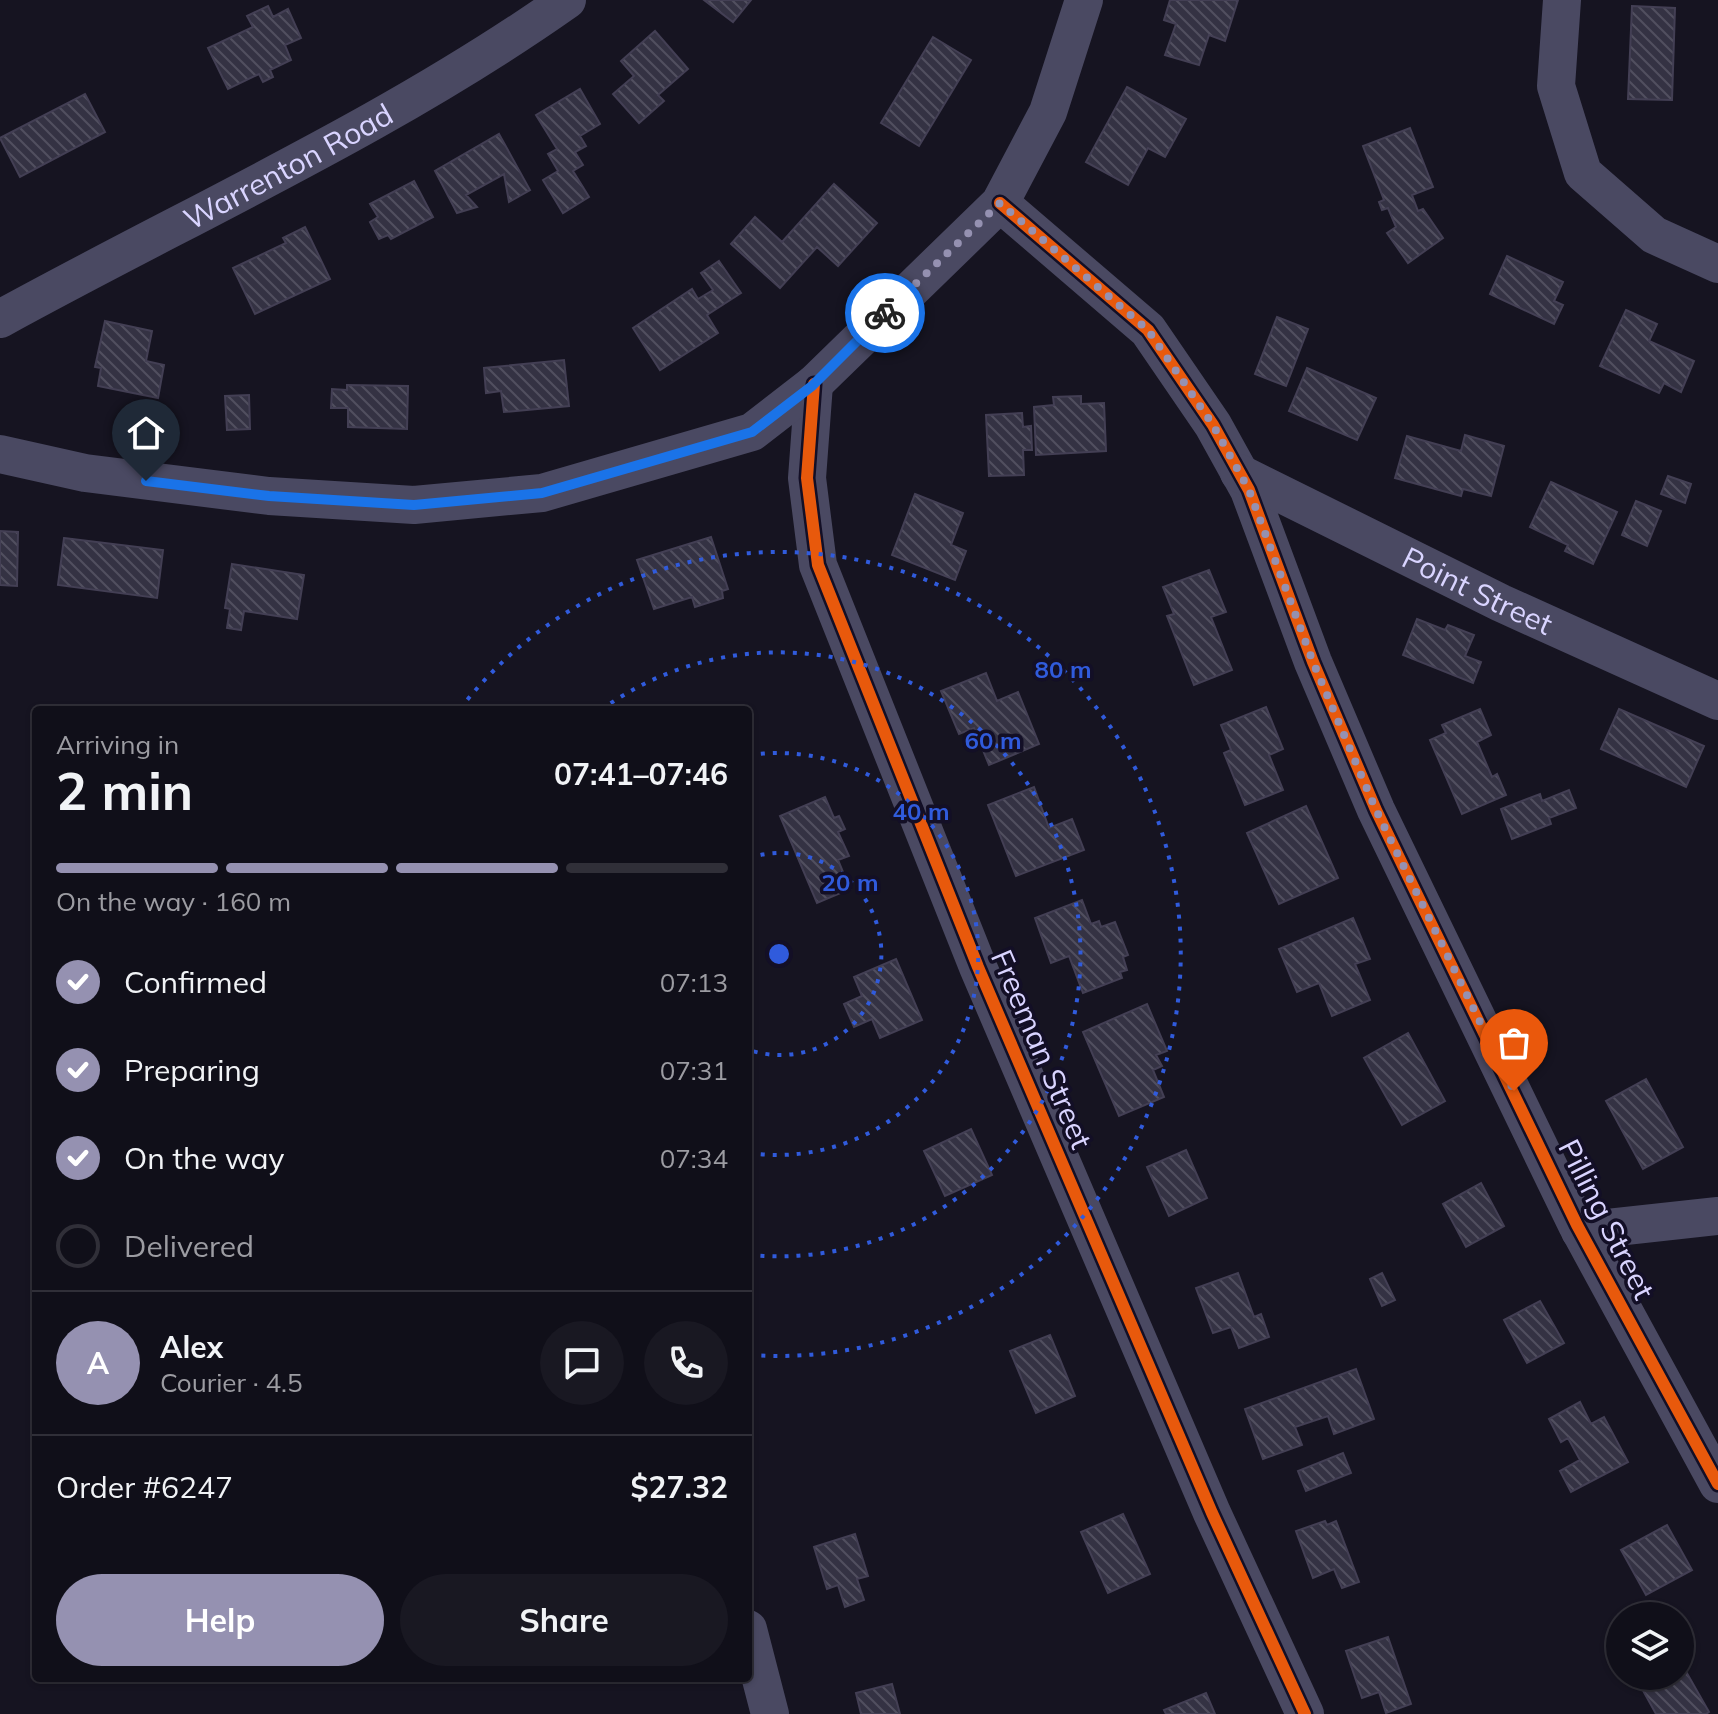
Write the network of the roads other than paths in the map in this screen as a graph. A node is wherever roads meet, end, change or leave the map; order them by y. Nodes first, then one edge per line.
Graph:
1 (567, 0) edge
2 (1084, 0) edge
3 (1562, 0) edge
4 (1000, 203) junction
5 (1718, 264) edge
6 (0, 319) edge
7 (814, 384) junction
8 (0, 454) edge
9 (1239, 473) junction
10 (1718, 701) edge
11 (1718, 1216) edge
12 (1580, 1231) junction
13 (1718, 1484) edge
14 (752, 1628) edge
15 (770, 1714) edge
16 (1305, 1714) edge

1 - 6 street, Warrenton Road
2 - 4 street
3 - 5 street
4 - 7 street
4 - 9 street, Pilling Street
7 - 8 street
7 - 16 street, Freeman Street
9 - 10 street, Point Street
9 - 12 street, Pilling Street
11 - 12 street
12 - 13 street, Pilling Street
14 - 15 street

